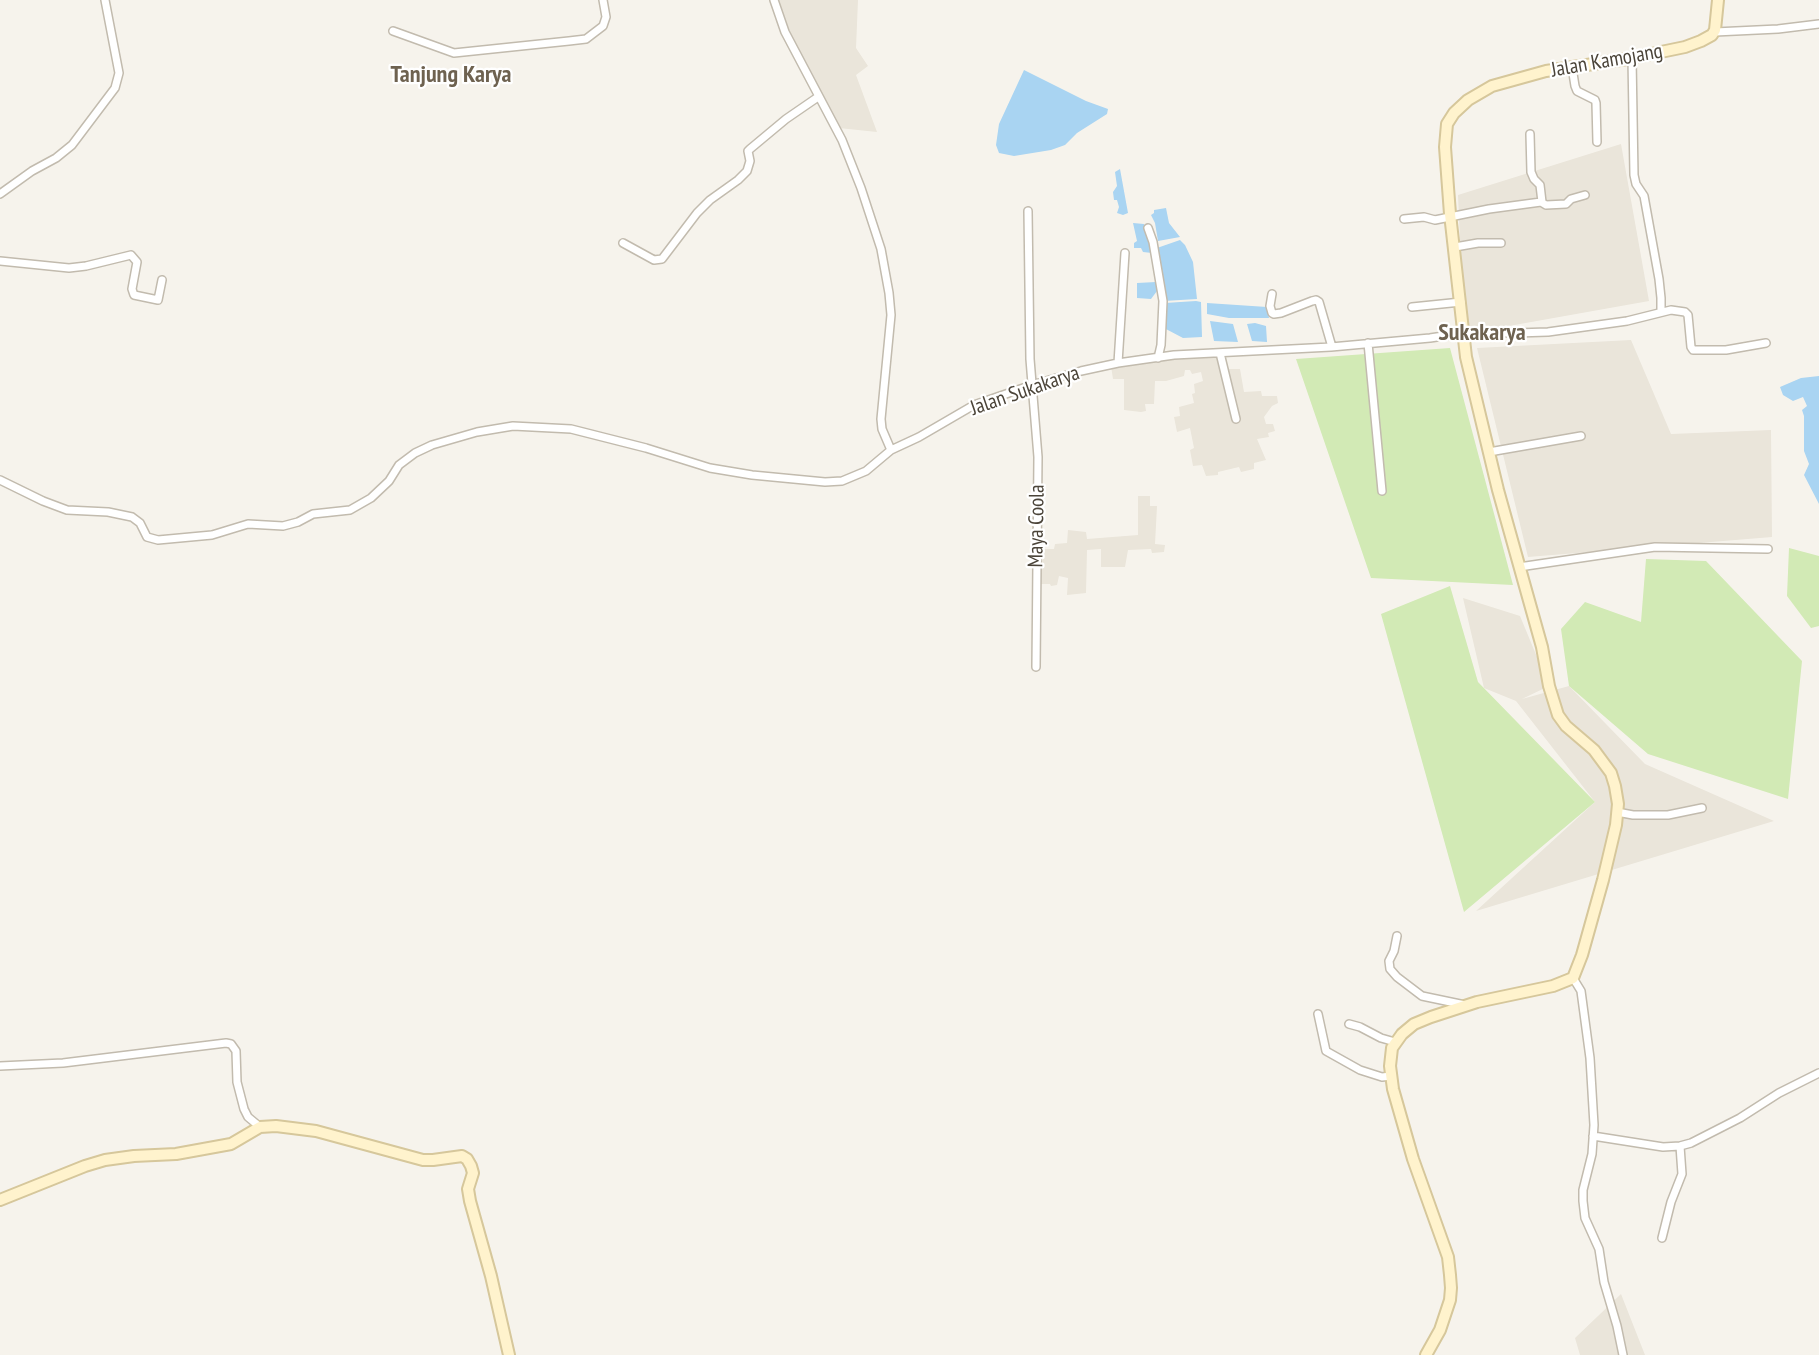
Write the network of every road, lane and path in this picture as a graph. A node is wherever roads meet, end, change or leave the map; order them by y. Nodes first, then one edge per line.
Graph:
1 (105, 0) edge
2 (603, 0) edge
3 (774, 0) edge
4 (1718, 0) edge
5 (1819, 24) edge
6 (393, 31) dead end
7 (1714, 32) junction
8 (1632, 58) junction
9 (1572, 67) junction
10 (818, 97) junction
11 (1530, 134) dead end
12 (1597, 142) dead end
13 (0, 194) edge
14 (1585, 195) dead end
15 (1542, 202) junction
16 (1028, 211) dead end
17 (1451, 217) junction
18 (1404, 219) dead end
19 (1148, 228) dead end
20 (623, 243) dead end
21 (1501, 243) dead end
22 (1455, 247) junction
23 (1125, 253) dead end
24 (0, 261) edge
25 (162, 280) dead end
26 (1272, 294) dead end
27 (1461, 302) junction
28 (1412, 307) dead end
29 (1661, 312) junction
30 (1464, 334) junction
31 (1368, 343) junction
32 (1766, 343) dead end
33 (1332, 347) junction
34 (1220, 352) junction
35 (1158, 358) junction
36 (1118, 363) junction
37 (1032, 385) junction
38 (1236, 419) dead end
39 (1581, 436) dead end
40 (891, 450) junction
41 (1489, 452) junction
42 (0, 480) edge
43 (1382, 491) dead end
44 (1768, 549) dead end
45 (1519, 567) junction
46 (1036, 667) dead end
47 (1702, 808) dead end
48 (1617, 812) junction
49 (1397, 936) dead end
50 (1573, 978) junction
51 (1465, 1005) junction
52 (1318, 1014) dead end
53 (1349, 1024) dead end
54 (1395, 1042) junction
55 (0, 1066) edge
56 (1819, 1073) edge
57 (1391, 1076) junction
58 (260, 1127) junction
59 (1593, 1136) junction
60 (1680, 1146) junction
61 (0, 1200) edge
62 (1662, 1238) dead end
63 (509, 1355) edge
64 (1426, 1355) edge
65 (1623, 1355) edge

1 - 13 street
2 - 6 street
3 - 10 street
4 - 7 main road
5 - 7 street
7 - 8 main road, Jalan Kamojang
8 - 9 main road, Jalan Kamojang
8 - 29 street
9 - 12 street
9 - 17 main road, Jalan Kamojang
10 - 20 street
10 - 40 street
11 - 15 street
14 - 15 street
15 - 17 street
16 - 37 street, Maya Coola
17 - 18 street
17 - 22 main road, Jalan Kamojang
19 - 35 street
21 - 22 street
22 - 27 main road, Jalan Kamojang
23 - 36 street
24 - 25 street
26 - 33 street
27 - 28 street
27 - 30 main road, Jalan Kamojang
29 - 30 street, Jalan Sukakarya
29 - 32 street
30 - 31 street, Jalan Sukakarya
30 - 41 main road, Jalan Kamojang
31 - 33 street, Jalan Sukakarya
31 - 43 street
33 - 34 street, Jalan Sukakarya
34 - 35 street, Jalan Sukakarya
34 - 38 street
35 - 36 street, Jalan Sukakarya
36 - 37 street, Jalan Sukakarya
37 - 40 street, Jalan Sukakarya
37 - 46 street, Maya Coola
39 - 41 street
40 - 42 street, Jalan Sukakarya
41 - 45 main road, Jalan Kamojang
44 - 45 street
45 - 48 main road, Jalan Kamojang
47 - 48 street
48 - 50 main road, Jalan Kamojang
49 - 51 street
50 - 51 main road
50 - 59 street
51 - 54 main road
52 - 57 street
53 - 54 street
54 - 57 main road
55 - 58 street
56 - 60 street
57 - 64 main road
58 - 61 main road
58 - 63 main road
59 - 60 street
59 - 65 street
60 - 62 street

